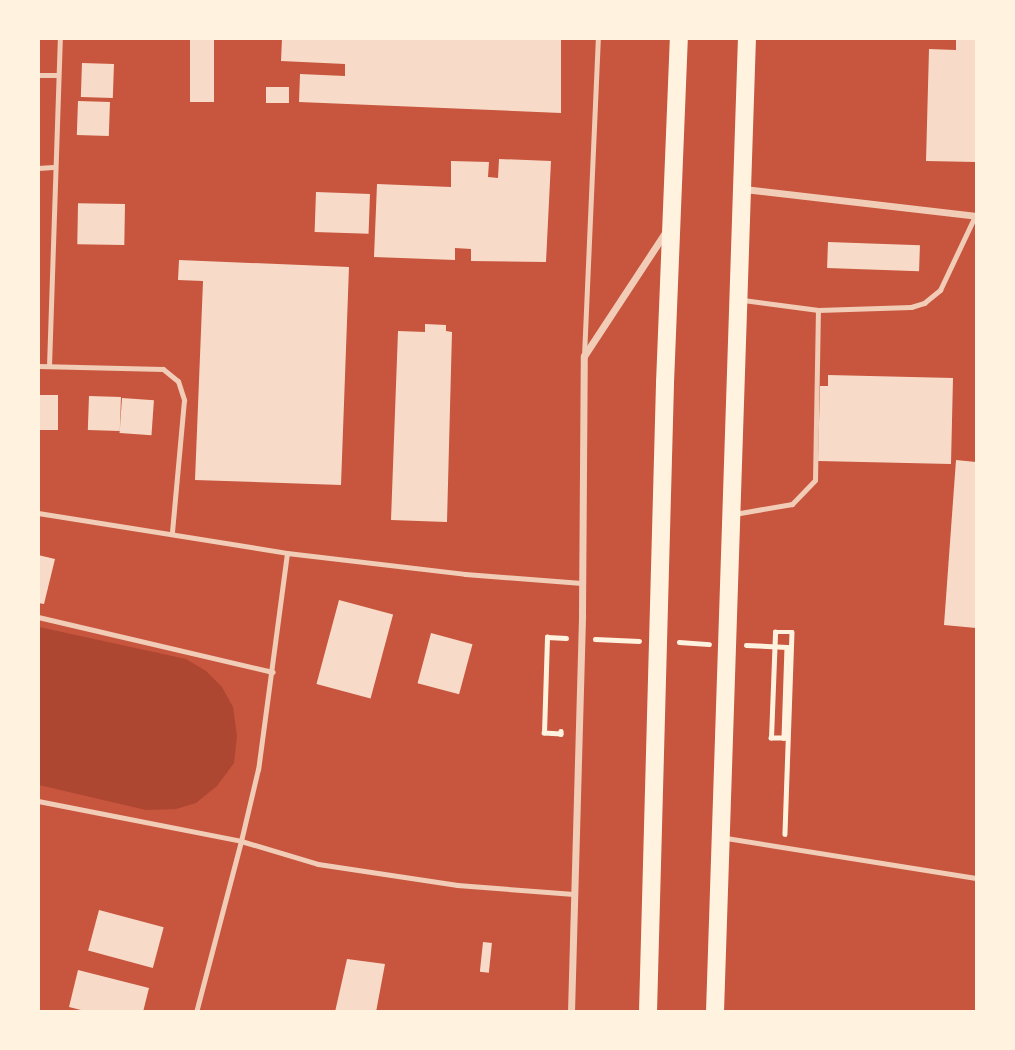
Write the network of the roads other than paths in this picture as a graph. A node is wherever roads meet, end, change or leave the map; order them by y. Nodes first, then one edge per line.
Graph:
1 (60, 38) edge
2 (598, 38) edge
3 (679, 38) edge
4 (747, 38) edge
5 (38, 75) edge
6 (58, 75) junction
7 (38, 167) edge
8 (53, 167) junction
9 (740, 188) junction
10 (976, 216) edge
11 (672, 222) junction
12 (736, 299) junction
13 (818, 310) junction
14 (584, 356) junction
15 (38, 366) edge
16 (48, 366) junction
17 (38, 513) edge
18 (731, 514) junction
19 (172, 532) junction
20 (287, 553) junction
21 (582, 583) junction
22 (38, 617) edge
23 (273, 672) junction
24 (38, 801) edge
25 (719, 837) junction
26 (241, 841) junction
27 (976, 878) edge
28 (574, 894) junction
29 (196, 1012) edge
30 (571, 1012) edge
31 (648, 1012) edge
32 (715, 1012) edge

1 - 6 lane
2 - 14 lane
3 - 11 highway
4 - 9 highway
5 - 6 lane
6 - 8 lane
7 - 8 lane
8 - 16 lane
9 - 10 street
9 - 12 highway
10 - 13 lane
11 - 14 street
11 - 31 highway
12 - 13 lane
12 - 18 highway
13 - 18 lane
14 - 21 street
15 - 16 lane
16 - 19 lane
17 - 19 lane
18 - 25 highway
19 - 20 lane
20 - 21 lane
20 - 23 lane
21 - 28 street
22 - 23 lane
23 - 26 lane
24 - 26 lane
25 - 27 lane
25 - 32 highway
26 - 28 lane
26 - 29 lane
28 - 30 street

